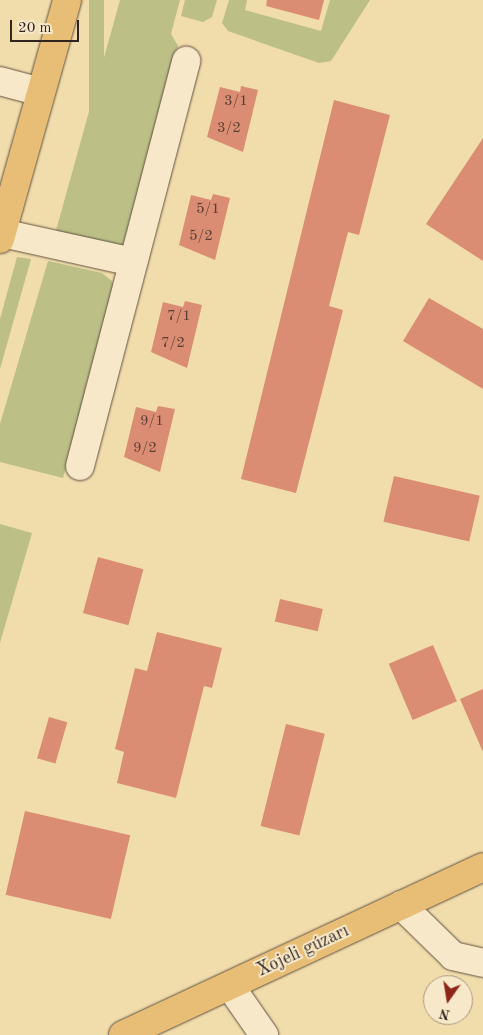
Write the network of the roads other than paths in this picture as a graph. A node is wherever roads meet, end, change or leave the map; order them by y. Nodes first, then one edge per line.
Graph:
1 (67, 0) edge
2 (186, 61) dead end
3 (0, 81) edge
4 (41, 92) junction
5 (1, 236) edge
6 (133, 262) junction
7 (80, 466) dead end
8 (483, 867) edge
9 (401, 904) junction
10 (483, 962) edge
11 (230, 986) junction
12 (123, 1035) edge
13 (264, 1035) edge

1 - 4 main road
2 - 6 street
3 - 4 street
4 - 5 main road
5 - 6 street
6 - 7 street
8 - 9 main road, Xojeli gúzarı
9 - 10 street
9 - 11 main road, Xojeli gúzarı
11 - 12 main road, Xojeli gúzarı
11 - 13 street

